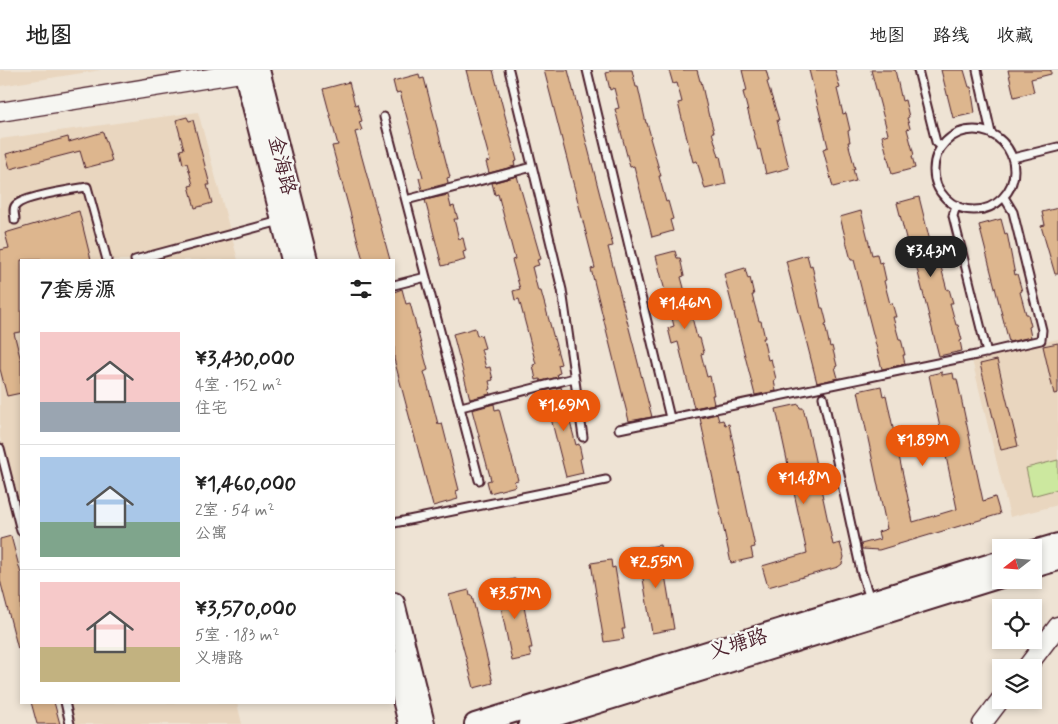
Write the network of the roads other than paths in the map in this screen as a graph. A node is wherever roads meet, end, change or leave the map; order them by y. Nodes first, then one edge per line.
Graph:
1 (254, 70) edge
2 (509, 70) edge
3 (588, 70) edge
4 (918, 70) edge
5 (977, 70) edge
6 (0, 112) edge
7 (384, 117) dead end
8 (991, 133) junction
9 (942, 146) junction
10 (1058, 148) edge
11 (1013, 158) junction
12 (532, 167) junction
13 (1004, 196) junction
14 (406, 200) junction
15 (956, 205) junction
16 (16, 220) dead end
17 (282, 220) junction
18 (107, 259) edge
19 (139, 259) edge
20 (292, 259) edge
21 (307, 259) edge
22 (426, 277) junction
23 (395, 285) edge
24 (987, 353) junction
25 (574, 378) junction
26 (823, 396) dead end
27 (460, 407) junction
28 (670, 418) junction
29 (619, 429) dead end
30 (583, 437) dead end
31 (0, 448) edge
32 (480, 480) dead end
33 (606, 480) dead end
34 (395, 523) edge
35 (20, 527) edge
36 (1058, 544) edge
37 (1042, 549) edge
38 (1058, 560) edge
39 (992, 564) edge
40 (1042, 565) edge
41 (992, 580) edge
42 (870, 602) junction
43 (395, 606) edge
44 (1058, 626) edge
45 (1033, 659) edge
46 (395, 666) edge
47 (65, 704) edge
48 (993, 709) edge
49 (70, 724) edge
50 (409, 724) edge
51 (424, 724) edge
52 (475, 724) edge
53 (528, 724) edge
54 (982, 724) edge

1 - 6 street
1 - 17 main road, 金海路
1 - 21 main road, 金海路
2 - 12 lane
3 - 28 lane
4 - 9 lane
5 - 8 lane
7 - 14 lane
8 - 9 lane
8 - 11 lane
9 - 15 lane
10 - 11 lane
11 - 13 lane
12 - 14 lane
12 - 25 lane
13 - 15 lane
13 - 24 lane
14 - 22 lane
15 - 24 lane
16 - 18 lane
17 - 19 lane
17 - 20 main road, 金海路
22 - 23 lane
22 - 27 lane
24 - 28 lane
25 - 27 lane
25 - 30 lane
26 - 42 lane
27 - 32 lane
28 - 29 lane
31 - 35 lane
33 - 34 lane
36 - 37 main road
38 - 40 main road
39 - 42 main road, 义塘路
41 - 53 main road, 义塘路
42 - 52 main road, 义塘路
43 - 51 main road
44 - 45 street
46 - 50 main road
47 - 49 lane
48 - 54 street

